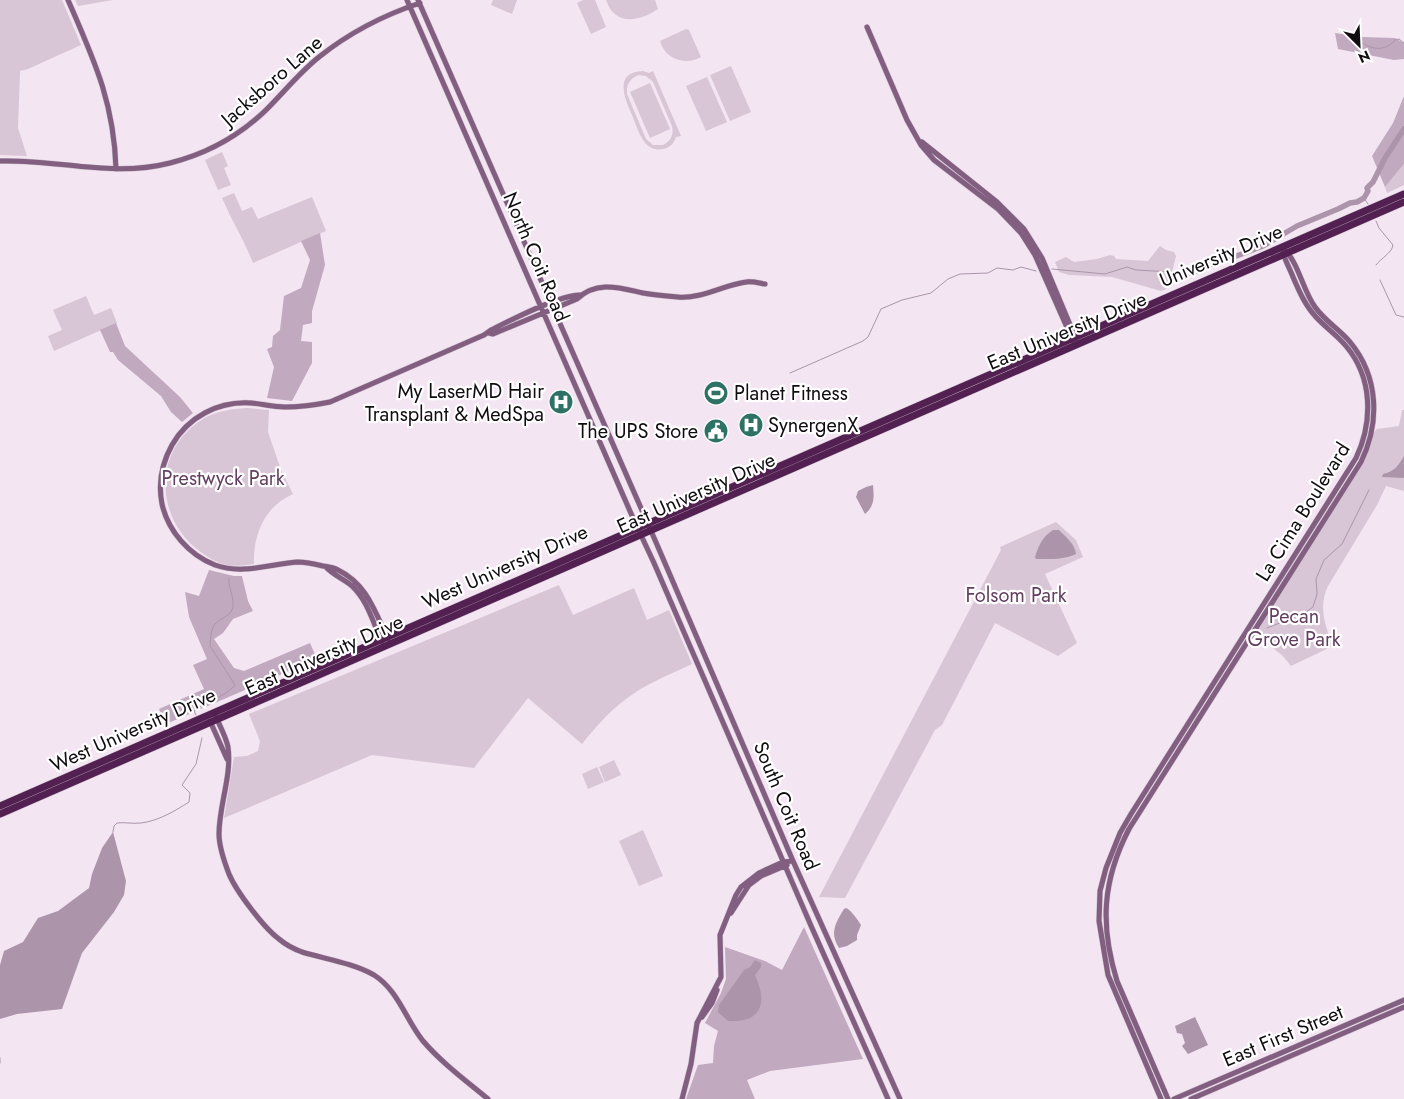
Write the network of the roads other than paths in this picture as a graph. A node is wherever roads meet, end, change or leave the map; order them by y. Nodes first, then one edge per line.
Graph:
1 (68, 0) edge
2 (407, 0) edge
3 (419, 2) edge
4 (410, 7) junction
5 (867, 27) dead end
6 (462, 98) junction
7 (452, 103) junction
8 (464, 104) junction
9 (455, 109) junction
10 (0, 161) edge
11 (116, 169) junction
12 (1404, 194) edge
13 (1404, 202) edge
14 (515, 222) junction
15 (506, 226) junction
16 (1282, 247) junction
17 (1286, 254) junction
18 (765, 284) dead end
19 (582, 295) junction
20 (551, 303) junction
21 (542, 306) junction
22 (554, 309) junction
23 (544, 313) junction
24 (489, 333) junction
25 (1074, 337) junction
26 (1076, 345) junction
27 (583, 376) junction
28 (574, 380) junction
29 (1370, 396) junction
30 (1367, 426) junction
31 (1373, 427) junction
32 (608, 435) junction
33 (600, 439) junction
34 (647, 523) junction
35 (637, 527) junction
36 (650, 531) junction
37 (641, 535) junction
38 (680, 598) junction
39 (672, 602) junction
40 (384, 638) junction
41 (387, 645) junction
42 (212, 717) junction
43 (737, 730) junction
44 (728, 734) junction
45 (756, 776) junction
46 (748, 780) junction
47 (0, 806) edge
48 (0, 814) edge
49 (792, 861) junction
50 (784, 864) junction
51 (1404, 1000) edge
52 (1404, 1007) edge
53 (488, 1099) edge
54 (682, 1099) edge
55 (888, 1099) edge
56 (900, 1099) edge
57 (1161, 1099) edge
58 (1168, 1099) edge
59 (1174, 1099) edge
60 (1191, 1099) edge

1 - 11 street
2 - 4 street, North Coit Road
3 - 4 street, Jacksboro Lane
3 - 6 street, North Coit Road
4 - 7 street, North Coit Road
4 - 11 street, Jacksboro Lane
5 - 25 street
6 - 7 street
6 - 8 street, North Coit Road
7 - 9 street, North Coit Road
8 - 9 street
8 - 14 street, North Coit Road
9 - 15 street, North Coit Road
10 - 11 street, Jacksboro Lane
12 - 16 highway, University Drive
13 - 17 highway, East University Drive
14 - 15 street
14 - 20 street, North Coit Road
15 - 21 street, North Coit Road
16 - 17 street, La Cima Boulevard
16 - 25 highway, University Drive
17 - 26 highway, East University Drive
17 - 29 street, La Cima Boulevard
18 - 19 street
19 - 20 street
19 - 22 street
20 - 21 street
20 - 22 street, North Coit Road
21 - 23 street, North Coit Road
21 - 24 street
22 - 23 street
22 - 27 street, North Coit Road
23 - 24 street
23 - 28 street, North Coit Road
24 - 40 street
25 - 26 street
25 - 34 highway, University Drive
26 - 36 highway, East University Drive
27 - 28 street
27 - 32 street, North Coit Road
28 - 33 street, North Coit Road
29 - 30 street, La Cima Boulevard
29 - 31 street, La Cima Boulevard
30 - 31 street
30 - 57 street, La Cima Boulevard
31 - 58 street, La Cima Boulevard
32 - 33 street
32 - 34 street, North Coit Road
33 - 35 street, North Coit Road
34 - 35 highway, University Drive
34 - 36 street, South Coit Road
35 - 37 street, South Coit Road
35 - 40 highway, West University Drive
36 - 37 highway, East University Drive
36 - 38 street, South Coit Road
37 - 39 street, South Coit Road
37 - 41 highway, East University Drive
38 - 39 street
38 - 43 street, South Coit Road
39 - 44 street, South Coit Road
40 - 41 street
40 - 42 highway, West University Drive
41 - 42 highway, East University Drive
42 - 47 highway, West University Drive
42 - 48 highway, East University Drive
42 - 53 street
43 - 44 street
43 - 45 street, South Coit Road
44 - 46 street, South Coit Road
45 - 46 street
45 - 49 street, South Coit Road
46 - 50 street, South Coit Road
49 - 50 street
49 - 56 street, South Coit Road
50 - 54 street
50 - 55 street, South Coit Road
51 - 59 street, East First Street
52 - 60 street, East First Street

